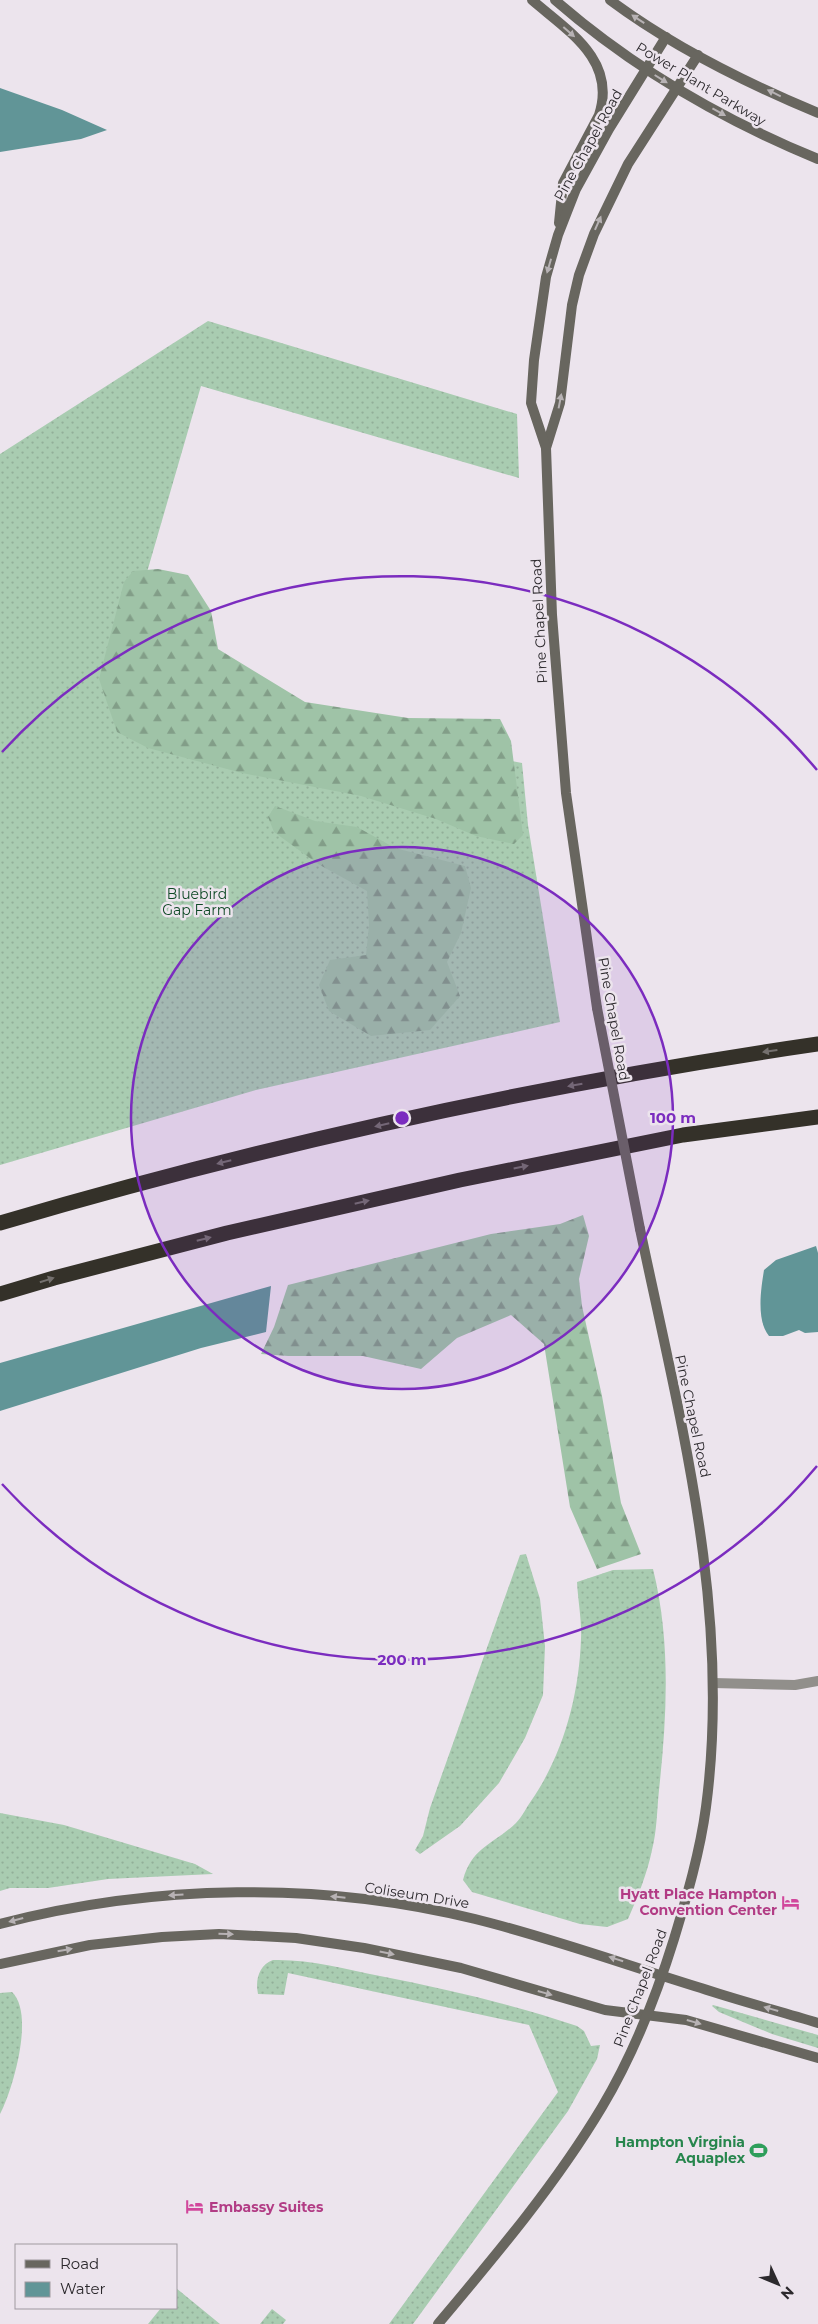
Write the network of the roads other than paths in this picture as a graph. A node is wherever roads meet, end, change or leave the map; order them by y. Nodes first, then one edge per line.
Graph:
1 (532, 0) edge
2 (555, 0) edge
3 (610, 0) edge
4 (666, 38) junction
5 (698, 55) junction
6 (646, 69) junction
7 (676, 88) junction
8 (818, 113) edge
9 (818, 159) edge
10 (558, 235) junction
11 (546, 448) junction
12 (818, 1044) edge
13 (818, 1116) edge
14 (0, 1223) edge
15 (0, 1294) edge
16 (818, 1681) edge
17 (713, 1684) junction
18 (0, 1924) edge
19 (0, 1964) edge
20 (662, 1975) junction
21 (646, 2014) junction
22 (818, 2023) edge
23 (818, 2058) edge
24 (438, 2324) edge

1 -> 10 street
2 - 6 street, Power Plant Parkway
4 -> 3 street, Power Plant Parkway
4 - 5 street, Power Plant Parkway
4 - 6 street, Pine Chapel Road
5 - 7 street, Pine Chapel Road
8 -> 5 street, Power Plant Parkway
6 -> 7 street, Power Plant Parkway
6 - 10 street, Pine Chapel Road
7 -> 9 street, Power Plant Parkway
11 -> 7 street, Pine Chapel Road
10 -> 11 street, Pine Chapel Road
11 - 17 street, Pine Chapel Road, bridge
12 -> 14 highway
15 -> 13 highway
16 - 17 street
17 - 20 street, Pine Chapel Road
20 -> 18 street, Coliseum Drive
19 -> 21 street
20 - 21 street, Pine Chapel Road
22 -> 20 street, Coliseum Drive
21 -> 23 street
21 - 24 street, Pine Chapel Road

